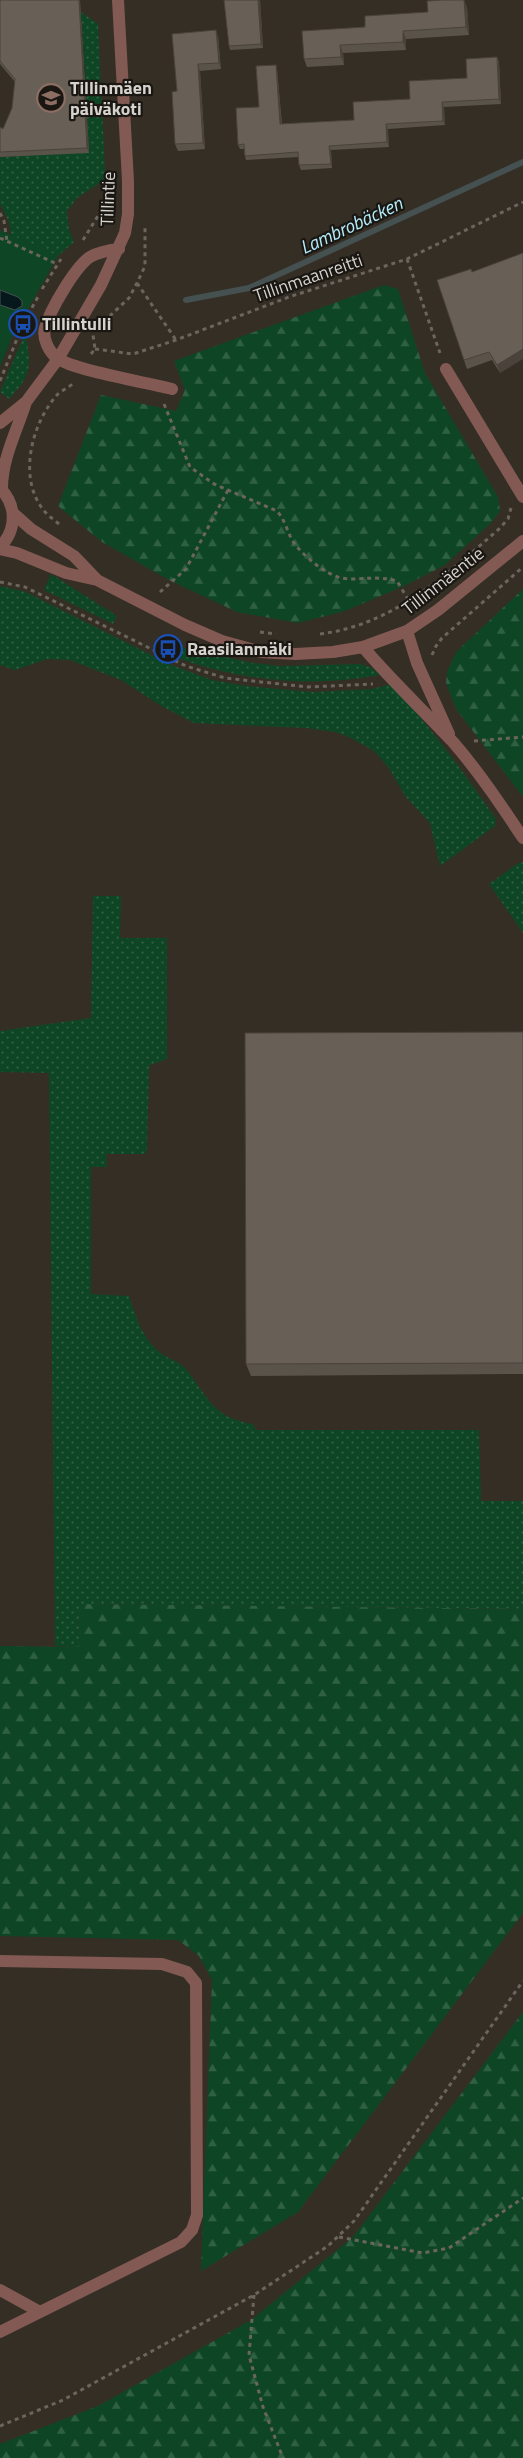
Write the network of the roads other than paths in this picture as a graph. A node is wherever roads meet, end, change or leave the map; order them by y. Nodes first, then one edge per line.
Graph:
1 (118, 0) edge
2 (119, 249) junction
3 (58, 359) junction
4 (446, 369) road end
5 (172, 389) dead end
6 (26, 402) junction
7 (0, 422) edge
8 (1, 488) edge
9 (520, 499) edge
10 (13, 513) junction
11 (523, 541) edge
12 (0, 548) edge
13 (97, 580) junction
14 (407, 631) junction
15 (363, 647) junction
16 (453, 743) junction
17 (523, 838) edge
18 (0, 1961) edge
19 (0, 2290) edge
20 (40, 2312) junction
21 (0, 2332) edge

1 - 2 street, Tillintie
2 - 3 street, Tillintie
2 - 3 street
3 - 5 street
3 - 6 street, Tillintie
4 - 9 street
6 - 7 street, Tillintie
6 - 8 street, Tillintie
8 - 10 street
10 - 12 street
10 - 13 street, Tillinmäentie
11 - 14 street, Tillinmäentie
12 - 13 street, Tillinmäentie
13 - 15 street, Tillinmäentie
14 - 15 street, Tillinmäentie
14 - 16 street
15 - 16 street
16 - 17 street
18 - 20 street
19 - 20 street
20 - 21 street

